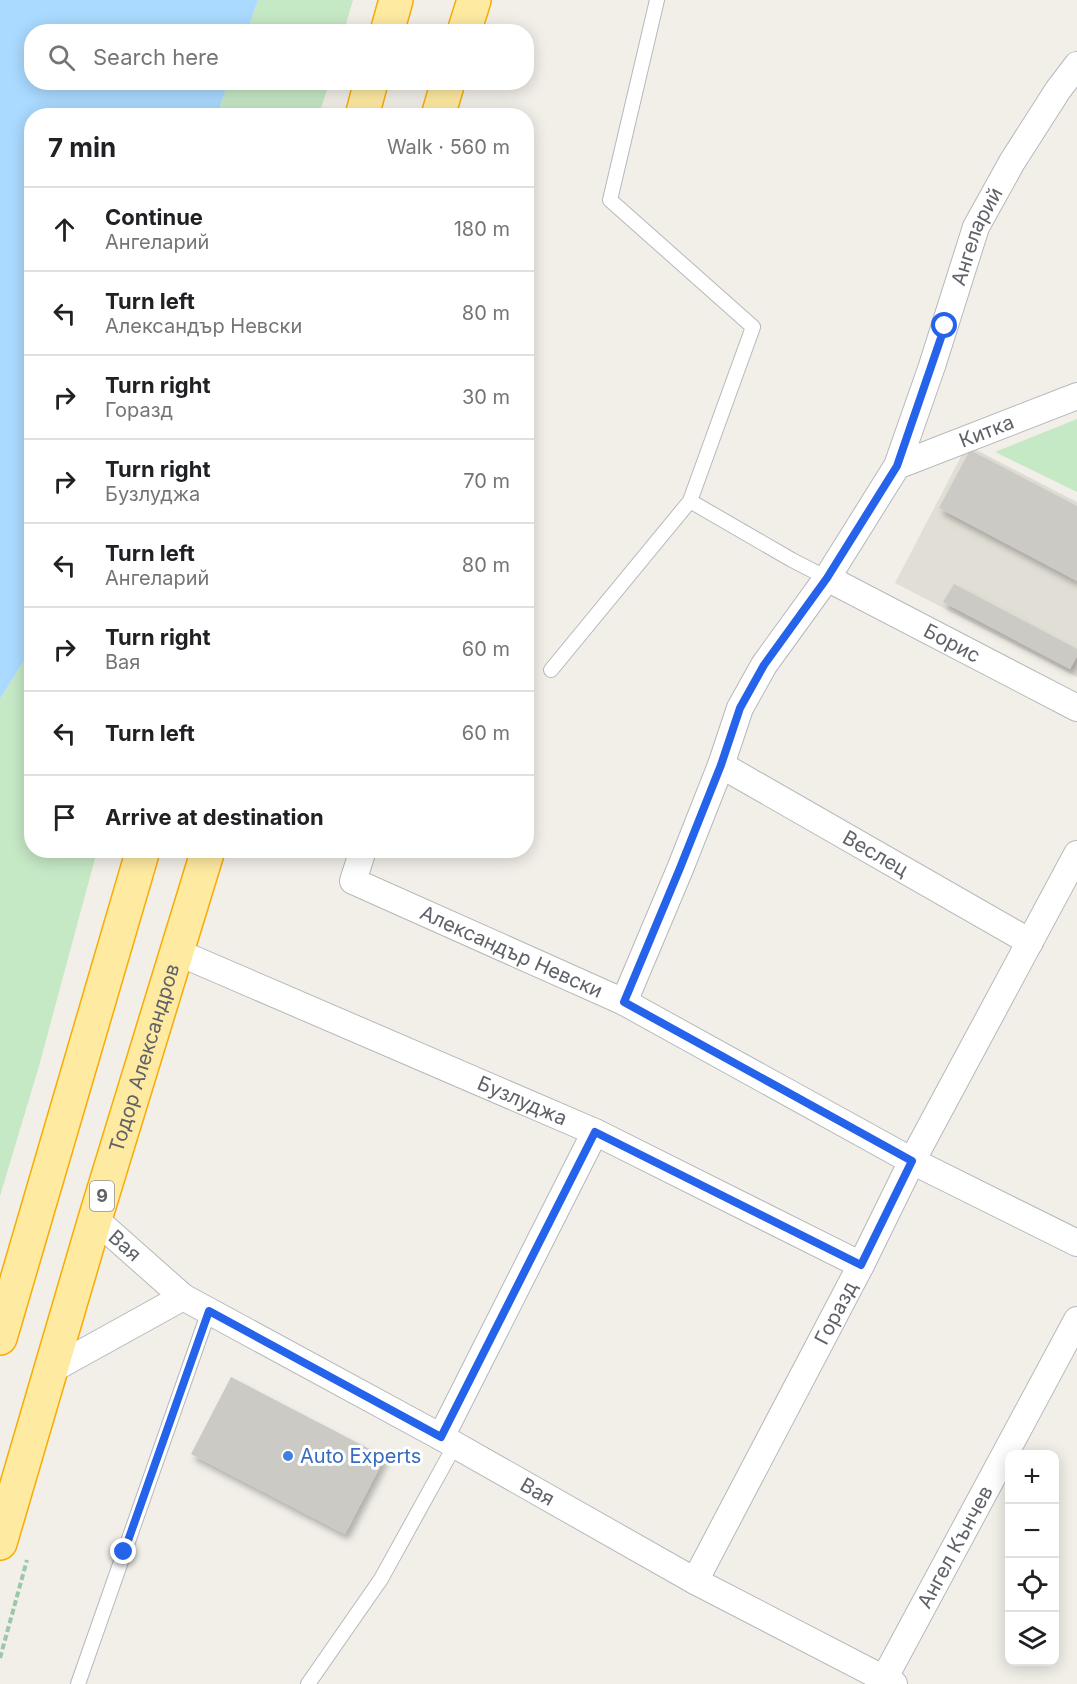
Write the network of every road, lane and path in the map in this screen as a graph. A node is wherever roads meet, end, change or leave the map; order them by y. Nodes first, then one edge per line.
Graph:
1 (396, 0) edge
2 (474, 0) edge
3 (657, 0) edge
4 (389, 24) edge
5 (466, 24) edge
6 (1077, 65) edge
7 (369, 90) edge
8 (446, 90) edge
9 (364, 108) edge
10 (440, 108) edge
11 (1077, 396) edge
12 (897, 466) junction
13 (690, 501) junction
14 (827, 578) junction
15 (551, 670) dead end
16 (1077, 708) edge
17 (721, 765) junction
18 (1077, 854) edge
19 (141, 858) edge
20 (206, 858) edge
21 (360, 858) edge
22 (1030, 942) junction
23 (177, 952) junction
24 (624, 1002) junction
25 (595, 1132) junction
26 (912, 1161) junction
27 (95, 1219) junction
28 (1077, 1242) edge
29 (861, 1265) junction
30 (183, 1297) junction
31 (209, 1311) junction
32 (1077, 1320) edge
33 (0, 1338) edge
34 (51, 1370) junction
35 (448, 1441) junction
36 (0, 1543) edge
37 (695, 1581) junction
38 (889, 1682) edge
39 (78, 1684) edge
40 (309, 1684) edge

1 - 4 highway
2 - 5 highway
3 - 13 lane
6 - 12 street, Ангеларий
7 - 9 highway
8 - 10 highway
11 - 12 street, Китка
12 - 14 street, Ангеларий
13 - 14 lane
13 - 15 lane
14 - 16 street, Борис
14 - 17 street, Ангеларий
17 - 22 street, Веслец
17 - 24 street, Ангеларий
18 - 22 street, Горазд
19 - 33 highway
20 - 23 highway, Тодор Александров / 9
21 - 24 street, Александър Невски
22 - 26 street, Горазд
23 - 25 street, Бузлуджа
23 - 27 highway, Тодор Александров / 9
24 - 26 street, Александър Невски
25 - 29 street, Бузлуджа
25 - 35 street
26 - 28 street, Александър Невски
26 - 29 street, Горазд
27 - 30 street, Вая
27 - 34 highway, Тодор Александров / 9
29 - 37 street, Горазд
30 - 31 street, Вая
30 - 34 street
31 - 35 street, Вая
31 - 39 lane
32 - 38 street, Ангел Кънчев
34 - 36 highway, Тодор Александров / 9
35 - 37 street, Вая
35 - 40 lane
37 - 38 street, Вая

